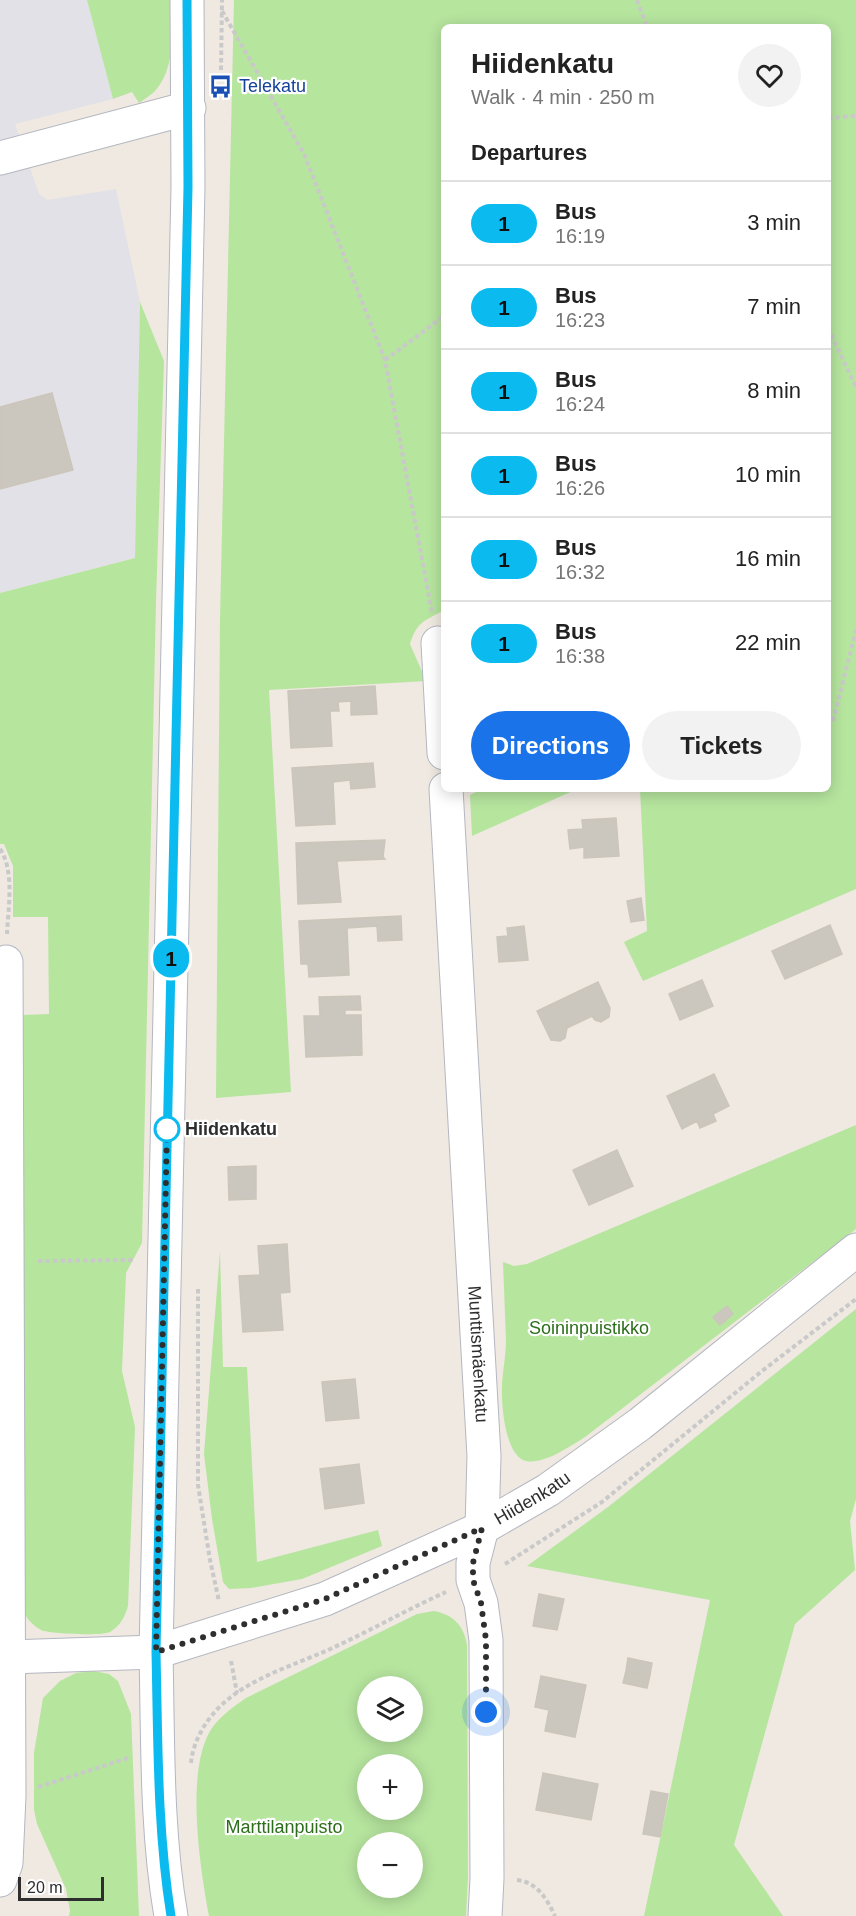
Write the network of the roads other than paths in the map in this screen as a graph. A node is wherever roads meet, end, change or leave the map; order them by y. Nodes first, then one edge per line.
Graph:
1 (187, 0) edge
2 (189, 108) junction
3 (0, 158) edge
4 (438, 643) road end
5 (441, 698) edge
6 (446, 792) edge
7 (6, 962) road end
8 (856, 1250) edge
9 (482, 1528) junction
10 (156, 1652) junction
11 (9, 1657) junction
12 (0, 1880) edge
13 (171, 1916) edge
14 (485, 1916) edge

1 - 2 street
2 - 3 street
2 - 10 street
4 - 5 street
6 - 9 street, Munttismäenkatu
7 - 11 street
8 - 9 street, Hiidenkatu
9 - 10 street, Hiidenkatu
9 - 14 street, Munttismäenkatu
10 - 11 street, Hiidenkatu
10 - 13 street
11 - 12 street

